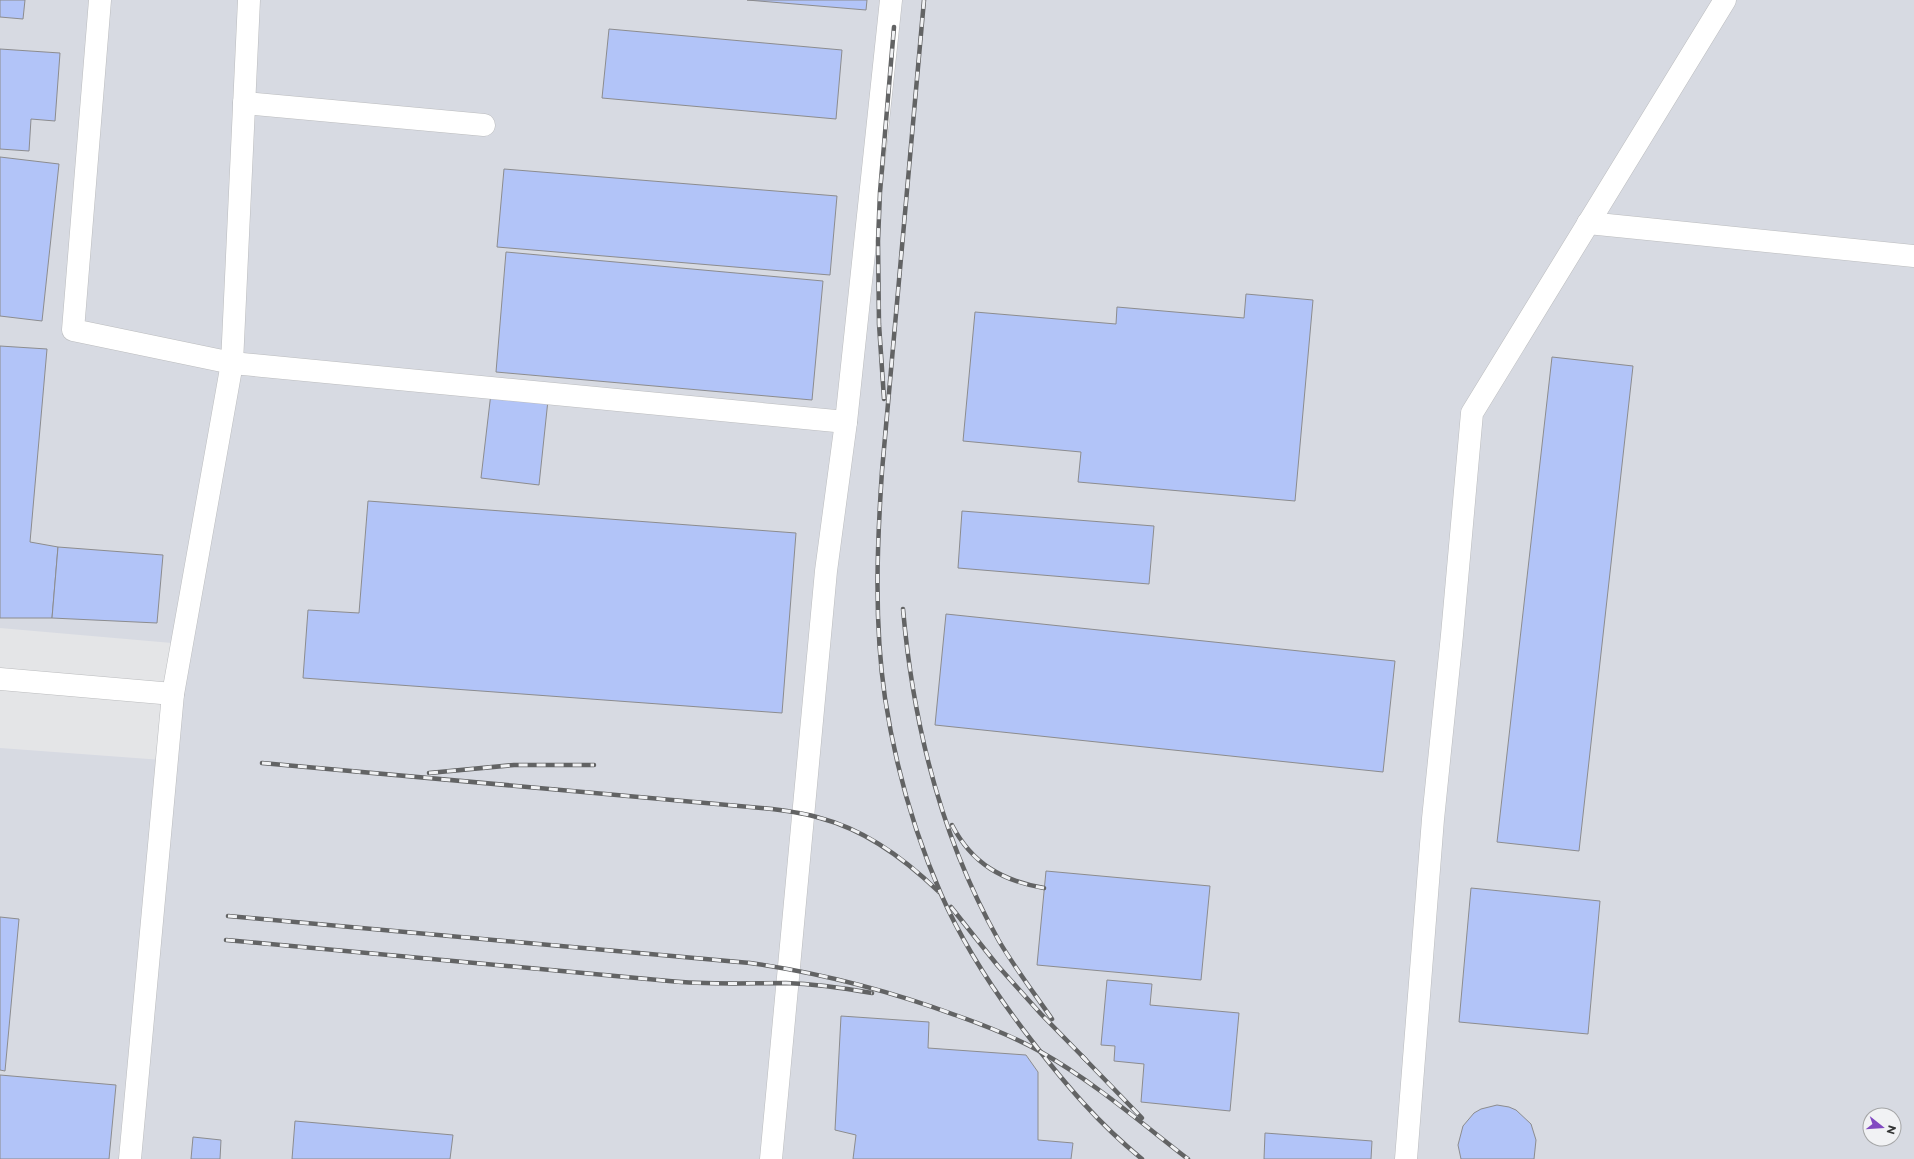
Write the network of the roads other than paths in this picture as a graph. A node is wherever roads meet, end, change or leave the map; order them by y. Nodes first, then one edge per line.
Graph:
1 (100, 0) edge
2 (249, 0) edge
3 (891, 0) edge
4 (1725, 0) edge
5 (244, 103) junction
6 (484, 125) dead end
7 (1588, 223) junction
8 (1914, 256) edge
9 (232, 363) junction
10 (846, 422) junction
11 (0, 679) edge
12 (173, 694) junction
13 (130, 1159) edge
14 (771, 1159) edge
15 (1406, 1159) edge

1 - 9 lane
2 - 5 lane
3 - 10 lane
4 - 7 lane
5 - 6 lane
5 - 9 lane
7 - 8 lane
7 - 15 lane
9 - 10 lane
9 - 12 lane
10 - 14 lane
11 - 12 lane
12 - 13 lane

